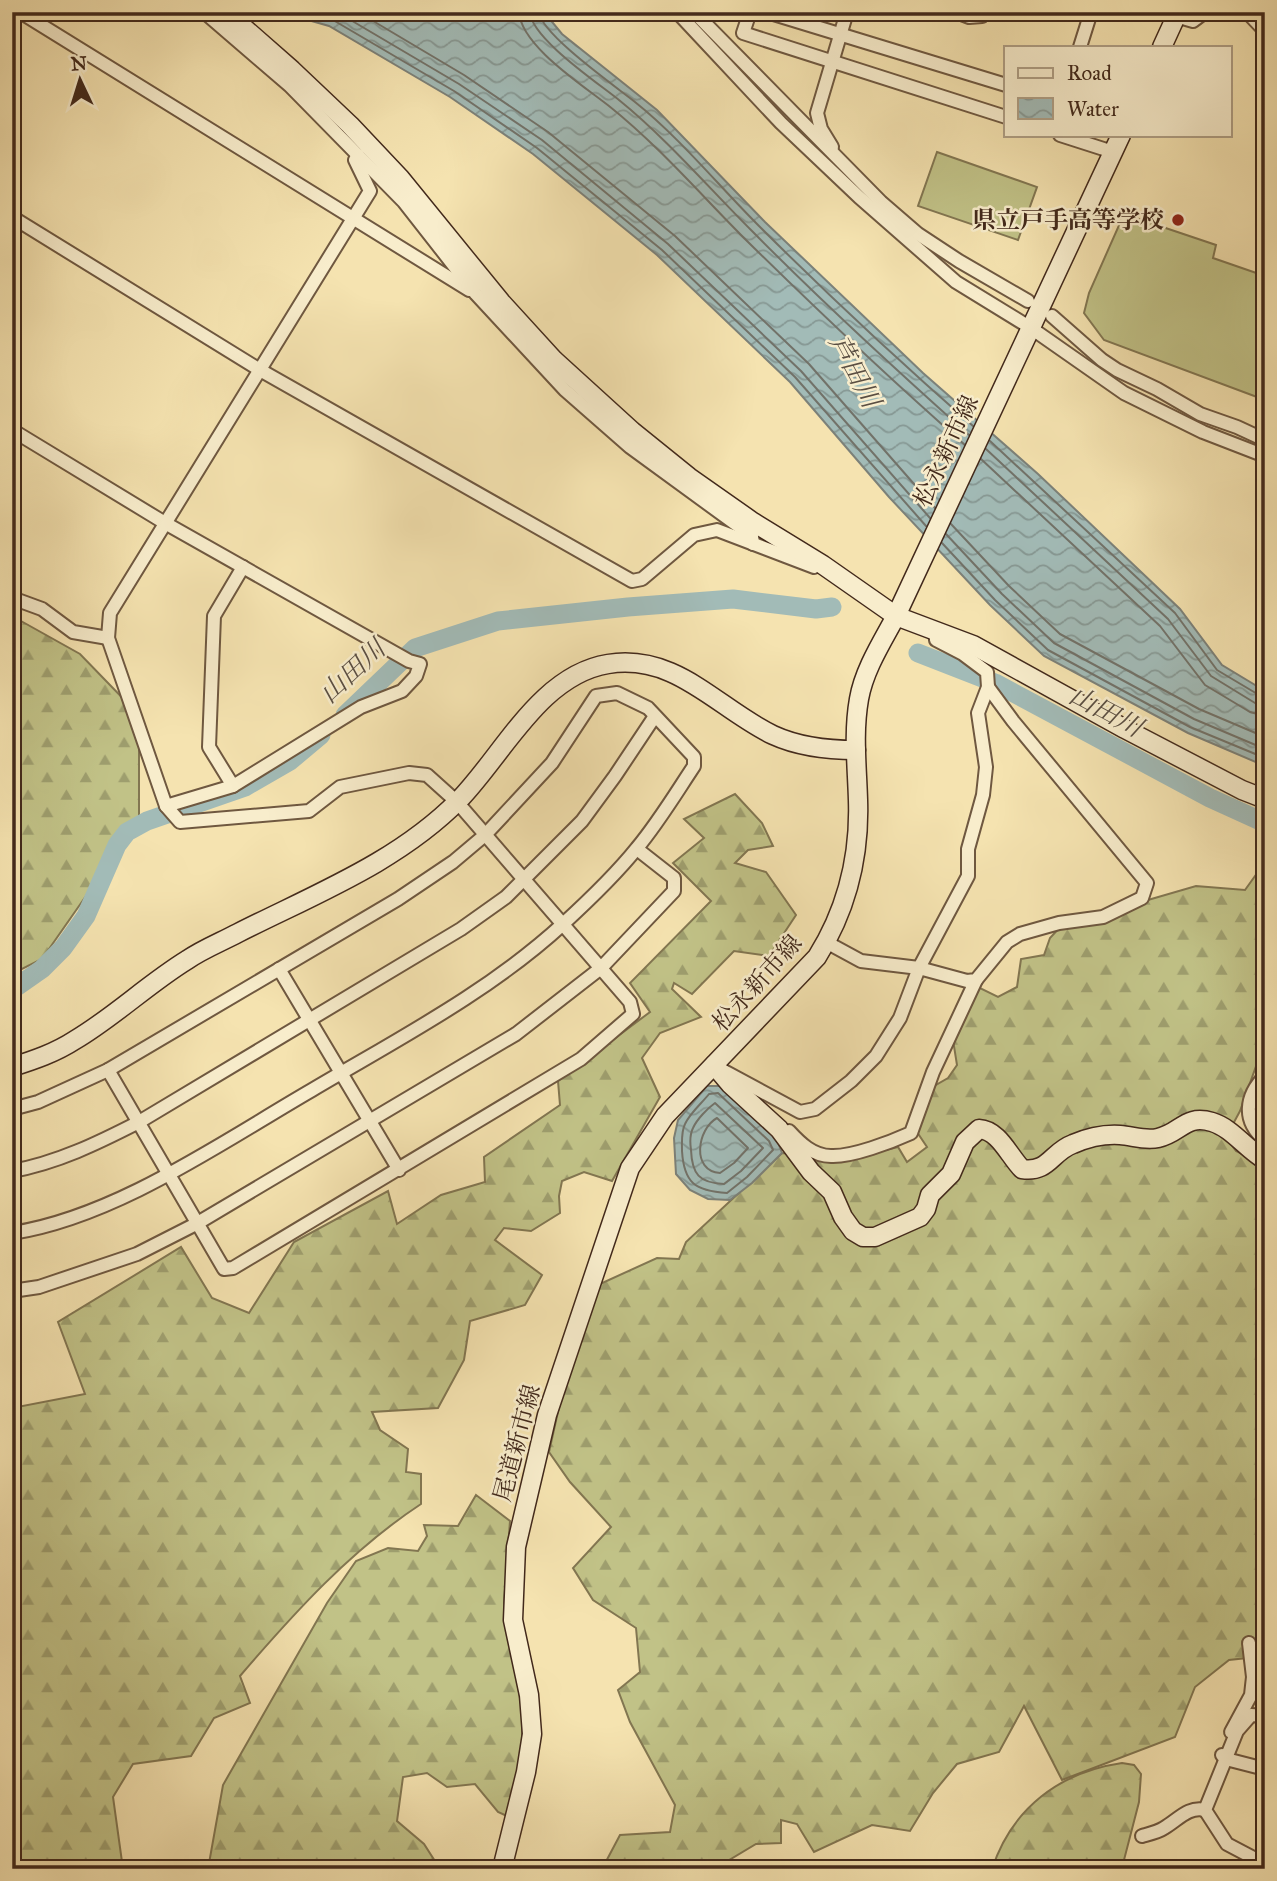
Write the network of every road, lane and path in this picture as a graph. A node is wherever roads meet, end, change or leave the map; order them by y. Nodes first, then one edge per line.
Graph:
1 (20, 12) edge
2 (204, 12) edge
3 (226, 12) edge
4 (677, 12) edge
5 (694, 12) edge
6 (750, 12) edge
7 (767, 12) edge
8 (847, 12) edge
9 (956, 12) edge
10 (984, 12) edge
11 (1091, 12) edge
12 (1205, 12) edge
13 (1247, 12) edge
14 (1172, 14) edge
15 (704, 18) edge
16 (1265, 31) edge
17 (840, 34) junction
18 (1080, 46) edge
19 (1162, 46) edge
20 (831, 61) junction
21 (1004, 84) edge
22 (1004, 116) edge
23 (1063, 136) edge
24 (1121, 136) edge
25 (1113, 152) junction
26 (358, 155) junction
27 (844, 166) junction
28 (859, 197) junction
29 (12, 217) edge
30 (353, 218) junction
31 (477, 294) junction
32 (1028, 301) dead end
33 (1052, 316) dead end
34 (1028, 333) junction
35 (260, 370) junction
36 (12, 430) edge
37 (1203, 432) junction
38 (1264, 440) edge
39 (1265, 456) edge
40 (165, 523) junction
41 (752, 544) junction
42 (823, 565) junction
43 (243, 567) junction
44 (12, 598) edge
45 (900, 608) junction
46 (935, 631) junction
47 (108, 638) junction
48 (988, 687) junction
49 (656, 716) junction
50 (856, 750) junction
51 (233, 786) junction
52 (1265, 799) edge
53 (457, 802) junction
54 (166, 806) junction
55 (485, 835) junction
56 (637, 849) junction
57 (523, 879) junction
58 (563, 924) junction
59 (826, 942) junction
60 (601, 968) junction
61 (919, 968) junction
62 (279, 969) junction
63 (976, 979) junction
64 (310, 1020) junction
65 (714, 1065) junction
66 (12, 1067) edge
67 (108, 1070) junction
68 (341, 1072) junction
69 (1265, 1076) edge
70 (12, 1109) edge
71 (370, 1120) junction
72 (139, 1122) junction
73 (779, 1129) junction
74 (1265, 1140) edge
75 (1265, 1160) edge
76 (399, 1170) junction
77 (12, 1171) edge
78 (168, 1174) junction
79 (196, 1224) junction
80 (12, 1233) edge
81 (12, 1291) edge
82 (1250, 1643) dead end
83 (1265, 1716) edge
84 (1226, 1759) junction
85 (1265, 1769) edge
86 (1205, 1810) junction
87 (1142, 1836) dead end
88 (1265, 1864) edge
89 (502, 1869) edge

1 - 30 street
2 - 26 street
3 - 42 main road
4 - 28 street
5 - 15 street
6 - 20 street
7 - 17 street
8 - 17 street
9 - 10 street
11 - 18 street
12 - 14 street
13 - 16 street
14 - 19 main road
15 - 27 street
17 - 20 street
17 - 21 street
20 - 22 street
20 - 27 street
23 - 25 street
24 - 25 main road, 松永新市線
25 - 34 main road, 松永新市線
26 - 30 street
26 - 31 street
27 - 28 street
27 - 32 street
28 - 34 street
29 - 35 street
30 - 31 street
30 - 35 street
31 - 41 street
33 - 38 street
34 - 37 street
34 - 45 main road, 松永新市線
35 - 40 street
35 - 41 street
36 - 40 street
37 - 38 street
37 - 39 street
40 - 43 street
40 - 47 street
41 - 42 street
42 - 45 main road
43 - 51 street
43 - 51 street
44 - 47 street
45 - 46 main road
45 - 50 main road, 松永新市線
46 - 48 street
46 - 52 main road
47 - 54 street
48 - 61 street
48 - 63 street
49 - 55 street
49 - 56 street
49 - 57 street
50 - 53 main road
50 - 59 main road, 松永新市線
51 - 54 street
53 - 54 street
53 - 55 street
53 - 66 main road
55 - 57 street
55 - 62 street
56 - 58 street
56 - 60 street
57 - 58 street
57 - 64 street
58 - 60 street
58 - 68 street
59 - 61 street
59 - 65 main road, 松永新市線
60 - 71 street
60 - 76 street
61 - 63 street
61 - 65 street
62 - 64 street
62 - 67 street
63 - 73 street
64 - 68 street
64 - 72 street
65 - 73 main road, 松永新市線
65 - 89 main road, 尾道新市線
67 - 70 street
67 - 72 street
68 - 71 street
68 - 78 street
69 - 74 street
71 - 76 street
71 - 79 street
72 - 77 street
72 - 78 street
73 - 75 main road, 松永新市線
76 - 79 street
78 - 79 street
78 - 80 street
79 - 81 street
82 - 84 street
83 - 84 street
84 - 85 street
84 - 86 street
86 - 87 street
86 - 88 street

